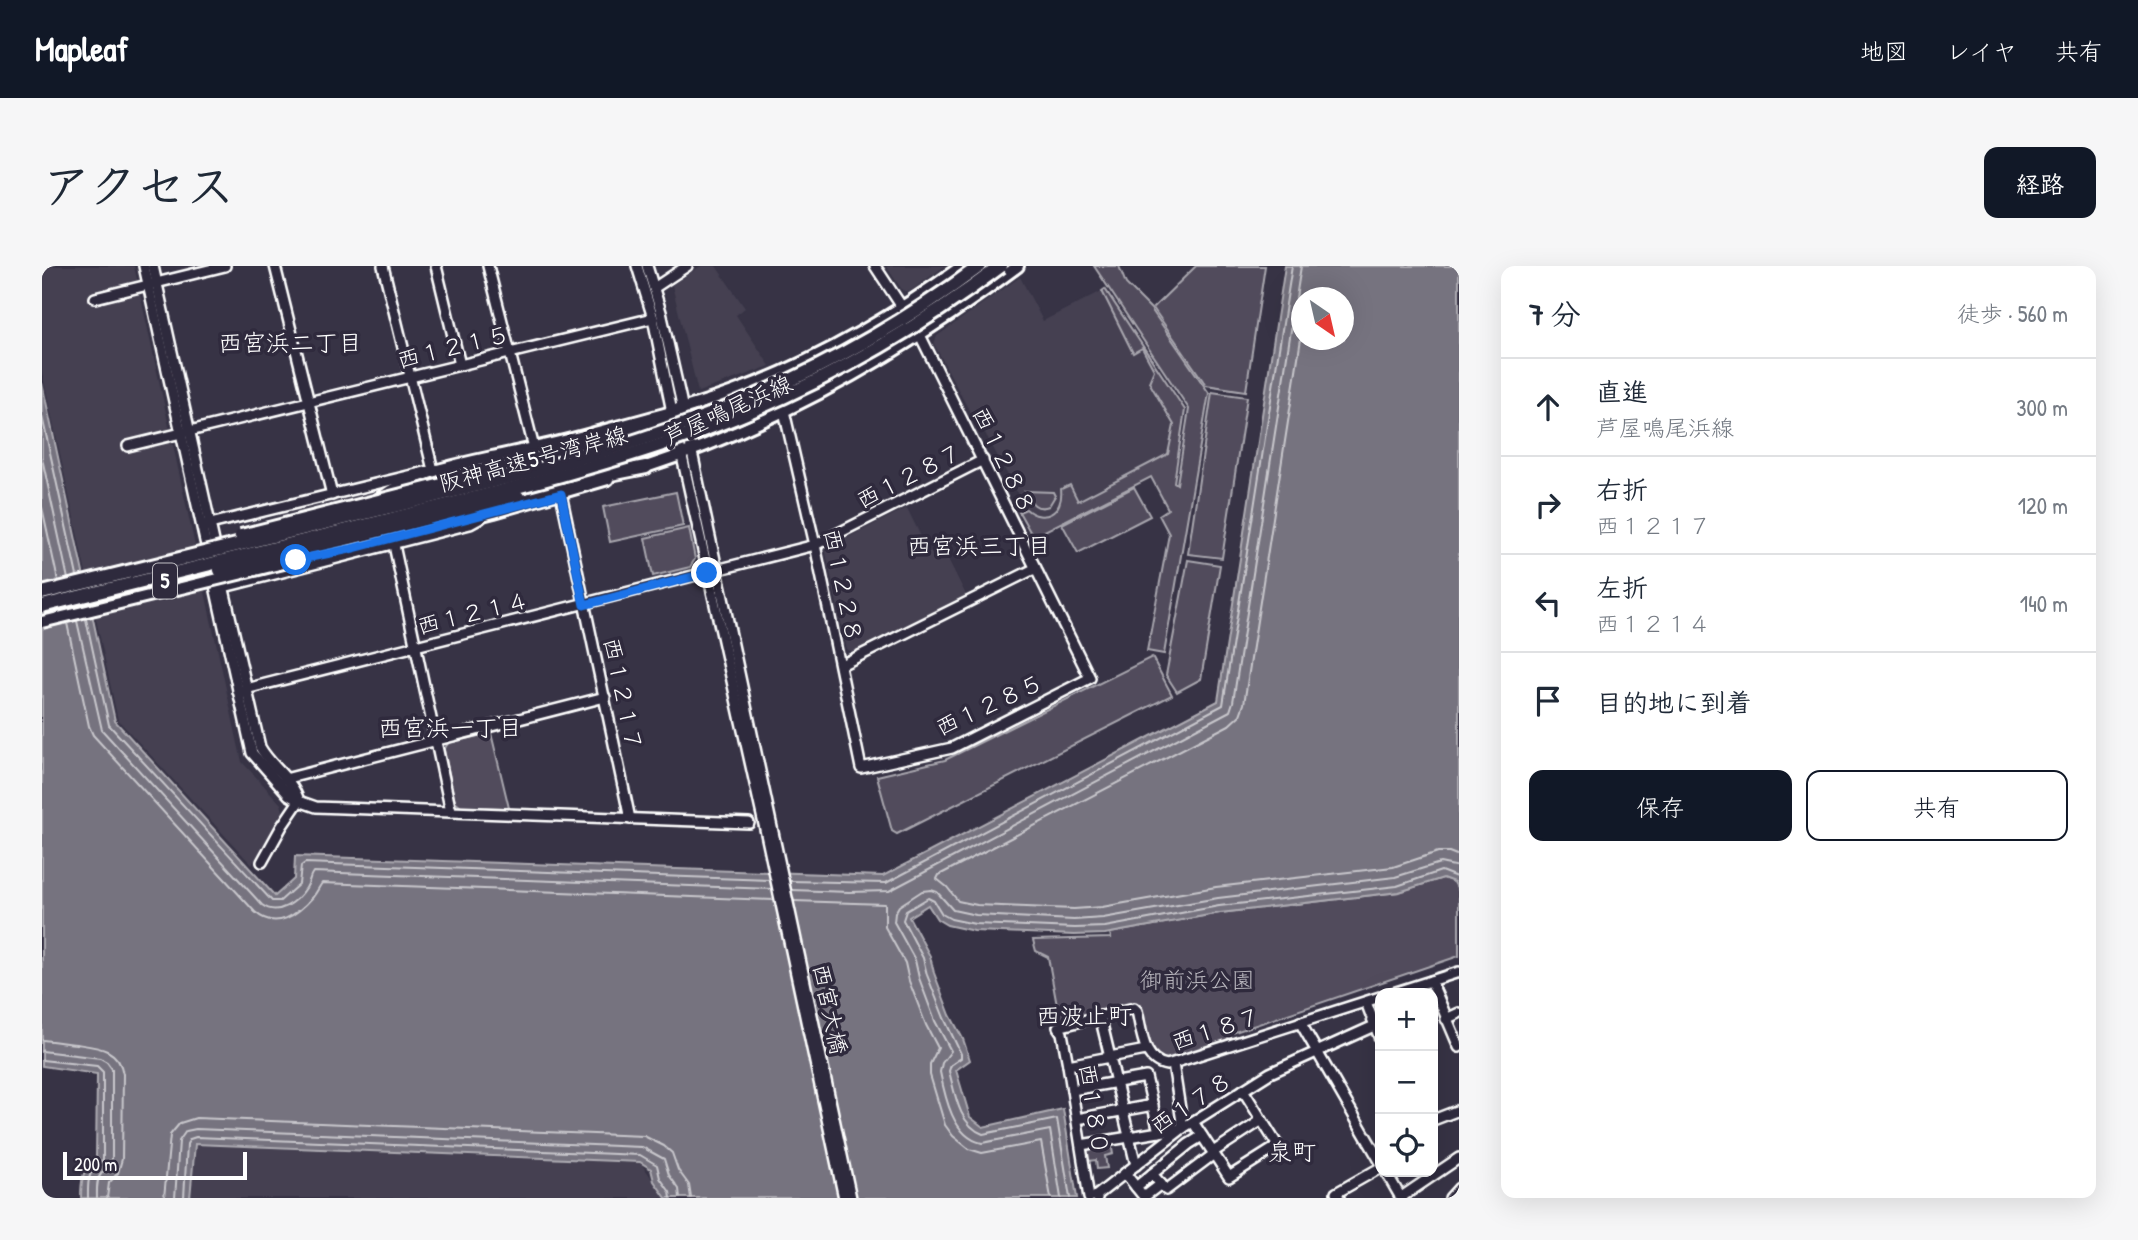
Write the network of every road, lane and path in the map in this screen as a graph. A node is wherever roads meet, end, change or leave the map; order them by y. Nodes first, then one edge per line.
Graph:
1 (144, 266) edge
2 (153, 266) edge
3 (225, 266) edge
4 (275, 266) edge
5 (383, 266) edge
6 (436, 266) edge
7 (488, 266) edge
8 (637, 266) edge
9 (647, 266) edge
10 (687, 266) edge
11 (875, 266) edge
12 (962, 266) edge
13 (980, 266) edge
14 (1001, 266) edge
15 (1018, 266) edge
16 (153, 283) junction
17 (654, 288) junction
18 (95, 298) dead end
19 (902, 307) junction
20 (653, 318) junction
21 (920, 335) junction
22 (509, 352) junction
23 (460, 365) junction
24 (409, 377) junction
25 (309, 402) junction
26 (784, 411) junction
27 (676, 412) junction
28 (186, 432) junction
29 (128, 446) dead end
30 (534, 448) junction
31 (687, 453) junction
32 (983, 460) junction
33 (646, 467) junction
34 (433, 470) junction
35 (561, 494) junction
36 (332, 495) junction
37 (494, 512) junction
38 (206, 525) junction
39 (394, 545) junction
40 (815, 545) junction
41 (300, 559) junction
42 (1035, 568) junction
43 (712, 572) junction
44 (114, 576) junction
45 (219, 588) junction
46 (42, 593) edge
47 (584, 605) junction
48 (42, 607) edge
49 (42, 622) edge
50 (415, 647) junction
51 (841, 665) junction
52 (1090, 678) joint
53 (242, 690) junction
54 (605, 696) junction
55 (436, 739) junction
56 (861, 768) joint
57 (287, 778) junction
58 (276, 781) junction
59 (299, 801) junction
60 (451, 812) junction
61 (630, 819) junction
62 (749, 823) dead end
63 (768, 828) junction
64 (262, 862) dead end
65 (1459, 972) edge
66 (1431, 981) junction
67 (1409, 988) edge
68 (1375, 999) edge
69 (1366, 1002) junction
70 (1459, 1013) edge
71 (1100, 1016) junction
72 (1446, 1018) junction
73 (1300, 1022) junction
74 (1374, 1026) joint
75 (1058, 1027) joint
76 (1459, 1047) edge
77 (1146, 1049) junction
78 (1317, 1053) junction
79 (1110, 1057) junction
80 (1173, 1064) junction
81 (1068, 1065) junction
82 (1116, 1083) junction
83 (1072, 1090) junction
84 (1243, 1090) junction
85 (1153, 1105) junction
86 (1124, 1110) junction
87 (1459, 1110) edge
88 (1438, 1118) edge
89 (1077, 1119) junction
90 (1262, 1120) junction
91 (1193, 1122) junction
92 (1184, 1128) junction
93 (1159, 1132) junction
94 (1202, 1136) junction
95 (1129, 1138) junction
96 (1082, 1145) junction
97 (1375, 1146) edge
98 (1213, 1153) junction
99 (1459, 1158) edge
100 (1136, 1165) junction
101 (1375, 1171) edge
102 (1125, 1173) junction
103 (1152, 1174) junction
104 (1389, 1177) edge
105 (1161, 1184) junction
106 (1136, 1187) junction
107 (1459, 1188) edge
108 (1338, 1196) edge
109 (1094, 1197) edge
110 (844, 1198) edge
111 (851, 1198) edge
112 (1401, 1198) edge
113 (1450, 1198) edge

1 - 16 street
2 - 16 street
3 - 16 street
4 - 25 street
5 - 24 street
6 - 23 street
7 - 22 street
8 - 20 street
9 - 17 street
10 - 17 street
11 - 19 street
12 - 19 main road, 芦屋鳴尾浜線
13 - 44 highway, 阪神高速5号湾岸線 / 5, bridge
14 - 48 highway, 阪神高速5号湾岸線 / 5, bridge
15 - 21 main road, 芦屋鳴尾浜線
16 - 18 street
16 - 28 street
17 - 27 street
19 - 21 main road
19 - 27 main road, 芦屋鳴尾浜線
20 - 22 street, 西１２１５
20 - 27 street
21 - 26 main road, 芦屋鳴尾浜線
21 - 32 street, 西１２８８
22 - 23 street, 西１２１５
22 - 30 street
23 - 24 street, 西１２１５
24 - 25 street, 西１２１５
24 - 34 street
25 - 28 street, 西１２１５
25 - 36 street
26 - 31 main road, 芦屋鳴尾浜線
26 - 40 street, 西１２２８
27 - 30 main road, 芦屋鳴尾浜線
27 - 31 street
27 - 44 highway, 5, bridge
28 - 29 street, 西１２１５
28 - 38 street
30 - 34 main road, 芦屋鳴尾浜線
31 - 33 main road, 芦屋鳴尾浜線
31 - 43 street
32 - 40 street, 西１２８７
32 - 42 street, 西１２８８
33 - 35 main road, 芦屋鳴尾浜線
33 - 48 highway, 5, bridge
34 - 36 street
34 - 41 main road, 芦屋鳴尾浜線
35 - 37 main road, 芦屋鳴尾浜線
35 - 47 street, 西１２１７
36 - 38 street
37 - 39 street
37 - 41 main road, 芦屋鳴尾浜線
38 - 45 street
39 - 45 street
39 - 50 street
40 - 43 street, 西１２８７
40 - 51 street, 西１２２８
41 - 49 main road, 芦屋鳴尾浜線, bridge
42 - 51 street
42 - 52 street, 西１２８８
43 - 47 street, 西１２１４
43 - 63 street
44 - 46 highway, 阪神高速5号湾岸線 / 5, bridge
45 - 53 street
47 - 50 street, 西１２１４
47 - 54 street, 西１２１７
50 - 53 street, 西１２１４
50 - 55 street
51 - 56 street, 西１２２８
52 - 56 street, 西１２８５
53 - 57 street
53 - 58 street
54 - 55 street
54 - 61 street, 西１２１７
55 - 57 street
55 - 60 street
57 - 58 street
57 - 59 street
58 - 59 street
59 - 60 street
59 - 64 street
60 - 61 street
61 - 62 street
63 - 110 street, 西宮大橋
63 - 111 street, 西宮大橋
65 - 66 street
66 - 67 street
66 - 72 street
68 - 69 street, 西１８７
69 - 73 street, 西１８７
69 - 74 street
70 - 72 street
71 - 75 street, 西１８７
71 - 77 street, 西１８７
71 - 79 street
72 - 76 street
73 - 78 street
73 - 80 street, 西１８７
74 - 78 street, 西１７８
75 - 81 street, 西１８０
77 - 79 street
77 - 80 street, 西１８７
78 - 84 street, 西１７８
78 - 97 street
79 - 81 street
79 - 82 street
80 - 92 street
81 - 83 street, 西１８０
82 - 83 street
82 - 85 street
82 - 86 street
83 - 89 street, 西１８０
84 - 90 street
84 - 91 street, 西１７８
85 - 86 street
85 - 93 street
86 - 89 street
86 - 95 street
87 - 88 street
89 - 96 street, 西１８０
90 - 98 street
90 - 98 street
91 - 92 street, 西１７８
91 - 94 street
92 - 93 street
92 - 100 street, 西１７８
93 - 95 street
94 - 98 street
94 - 103 street
95 - 96 street
95 - 100 street
96 - 109 street, 西１８０
98 - 105 street
99 - 112 street
100 - 102 street, 西１７８
101 - 108 street
102 - 106 street
102 - 109 street, 西１７８
103 - 105 street
103 - 106 street
104 - 112 street
105 - 106 street
107 - 113 street

